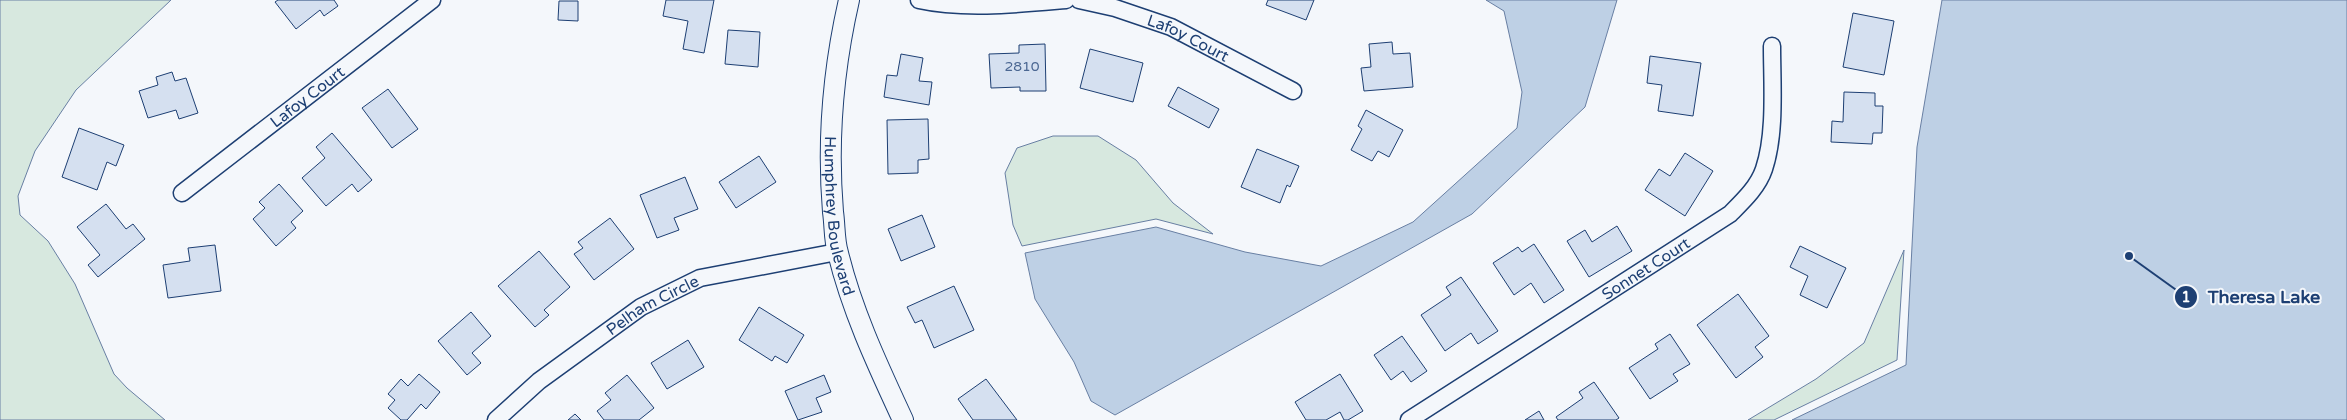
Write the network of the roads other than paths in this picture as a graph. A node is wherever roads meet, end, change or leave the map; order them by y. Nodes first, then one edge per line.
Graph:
1 (432, 0) edge
2 (849, 0) edge
3 (919, 0) edge
4 (1066, 0) edge
5 (1079, 0) edge
6 (1117, 4) edge
7 (1772, 46) dead end
8 (1293, 91) dead end
9 (182, 193) dead end
10 (837, 252) junction
11 (496, 420) edge
12 (902, 420) edge
13 (1410, 420) edge

1 - 9 street, Lafoy Court
2 - 10 street, Humphrey Boulevard
3 - 4 street
5 - 6 street, Lafoy Court
6 - 8 street, Lafoy Court
7 - 13 street, Sonnet Court
10 - 11 street, Pelham Circle
10 - 12 street, Humphrey Boulevard

